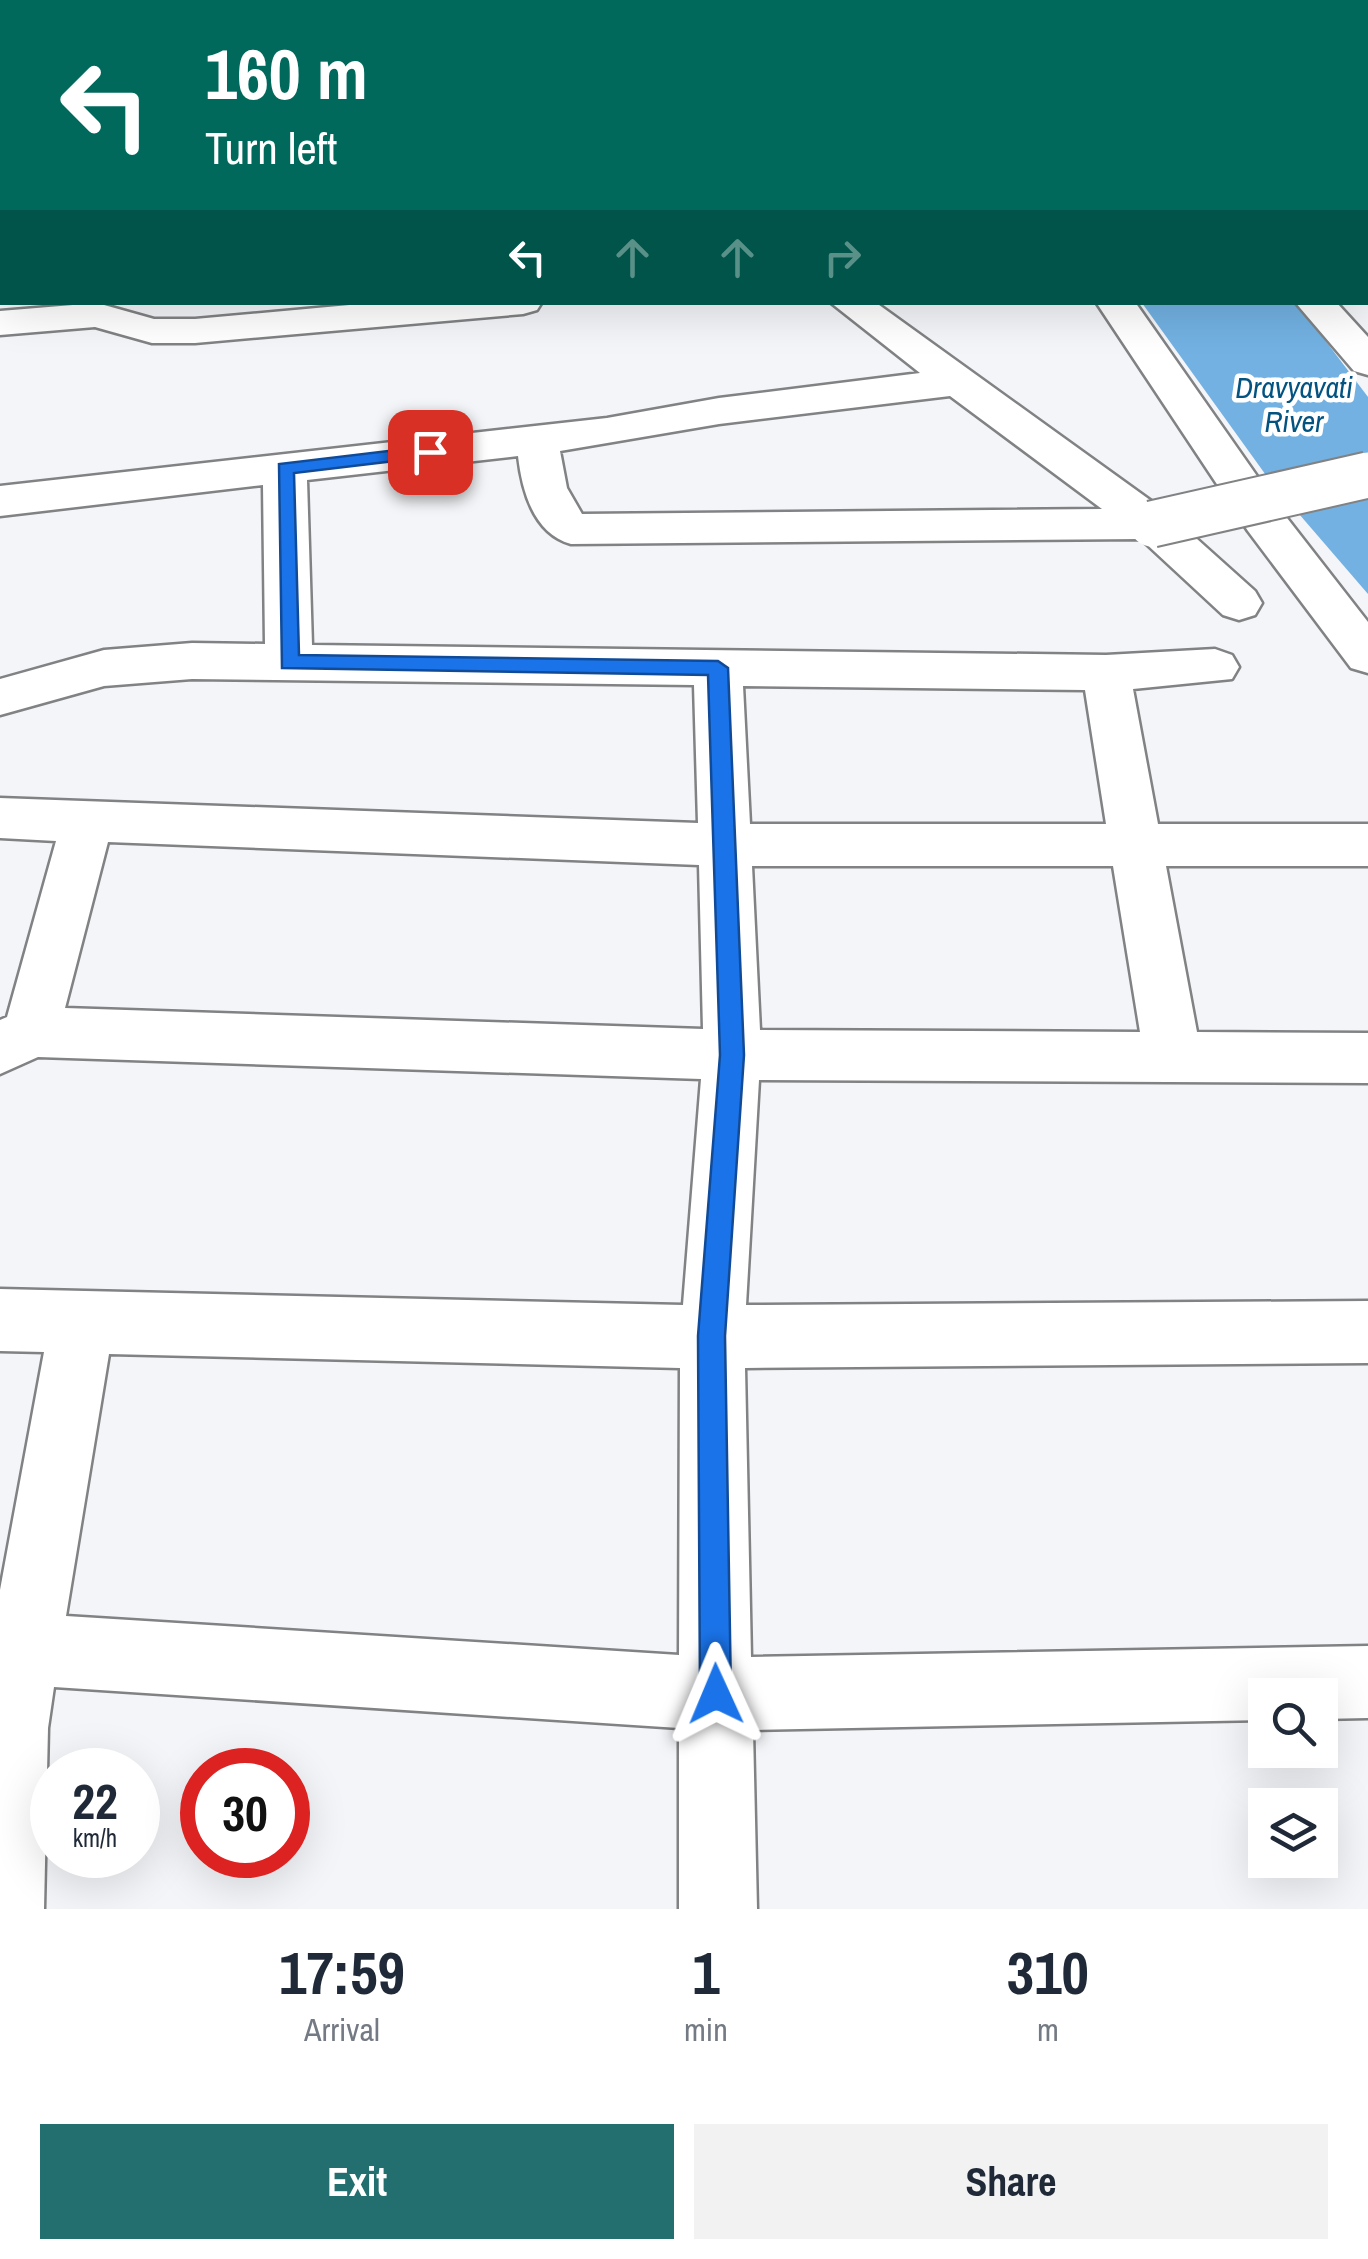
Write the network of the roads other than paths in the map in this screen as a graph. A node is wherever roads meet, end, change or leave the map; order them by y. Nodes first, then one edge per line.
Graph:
1 (464, 305) edge
2 (853, 305) edge
3 (1118, 305) edge
4 (1317, 305) edge
5 (314, 312) edge
6 (0, 323) edge
7 (1368, 362) edge
8 (955, 382) junction
9 (538, 439) junction
10 (285, 468) junction
11 (1368, 475) edge
12 (0, 501) edge
13 (1152, 524) junction
14 (1239, 602) dead end
15 (1368, 656) edge
16 (289, 662) junction
17 (1215, 667) dead end
18 (718, 668) junction
19 (1106, 673) junction
20 (0, 697) edge
21 (0, 818) edge
22 (87, 823) junction
23 (728, 844) junction
24 (1368, 845) edge
25 (1133, 847) junction
26 (16, 1041) edge
27 (732, 1055) junction
28 (1174, 1056) junction
29 (1368, 1058) edge
30 (0, 1320) edge
31 (82, 1322) junction
32 (1368, 1332) edge
33 (712, 1336) junction
34 (25, 1649) junction
35 (1368, 1682) edge
36 (716, 1694) junction
37 (4, 1909) edge
38 (718, 1909) edge

1 - 5 street
2 - 8 street
3 - 15 street
4 - 7 street
5 - 6 street
8 - 9 street
8 - 13 street
9 - 10 street
9 - 13 street
10 - 12 street
10 - 16 street
11 - 13 street, bridge
13 - 14 street
16 - 18 street
16 - 20 street
17 - 19 street
18 - 19 street
18 - 23 street
19 - 25 street
21 - 22 street
22 - 23 street
22 - 26 street
23 - 25 street
23 - 27 street
24 - 25 street
25 - 28 street
26 - 27 street
27 - 28 street
27 - 33 street
28 - 29 street
30 - 31 street
31 - 33 street
31 - 34 street
32 - 33 street
33 - 36 street
34 - 36 street
34 - 37 street
35 - 36 street
36 - 38 street

